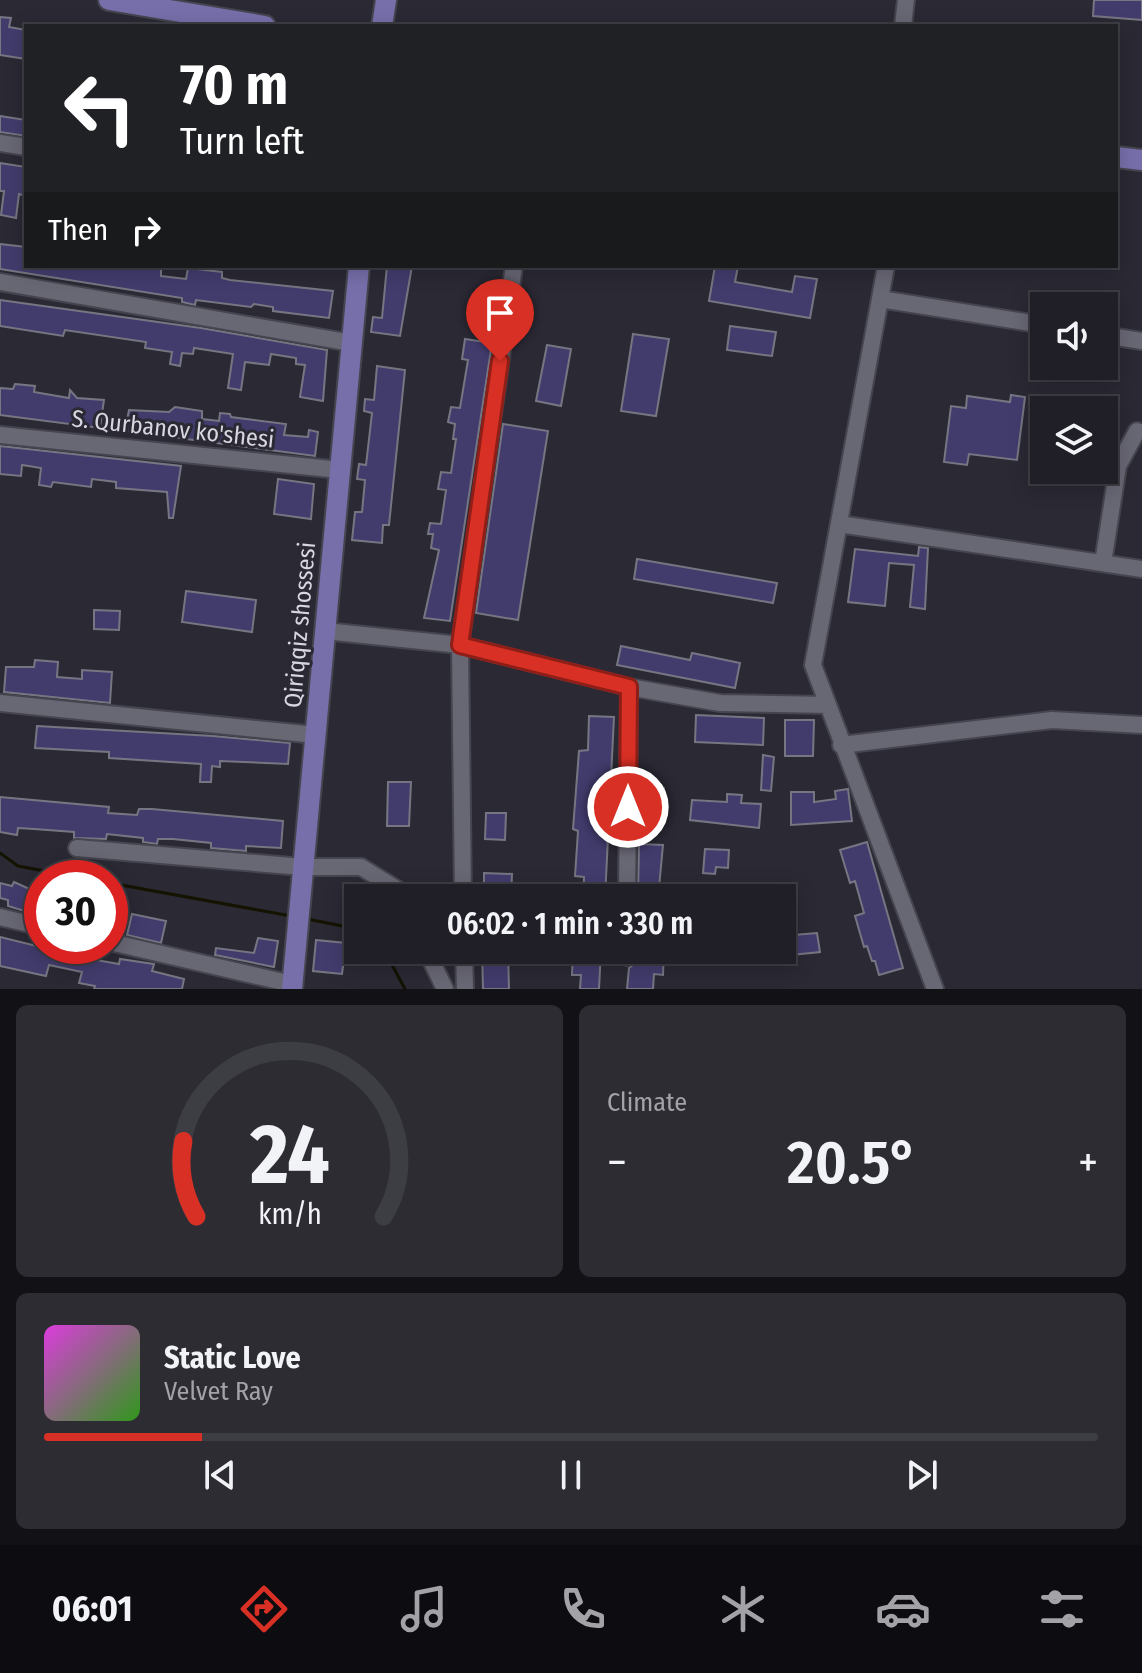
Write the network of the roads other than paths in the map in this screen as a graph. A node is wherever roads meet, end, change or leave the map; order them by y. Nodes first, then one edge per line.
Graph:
1 (109, 0) edge
2 (386, 0) edge
3 (906, 0) edge
4 (253, 24) edge
5 (382, 24) edge
6 (903, 24) edge
7 (0, 143) edge
8 (24, 147) edge
9 (1118, 157) edge
10 (1142, 160) edge
11 (359, 268) edge
12 (514, 268) edge
13 (886, 268) edge
14 (0, 282) edge
15 (880, 299) junction
16 (1030, 323) edge
17 (1118, 337) edge
18 (1142, 341) edge
19 (352, 343) junction
20 (1137, 431) dead end
21 (0, 435) edge
22 (340, 470) junction
23 (839, 524) junction
24 (1103, 563) junction
25 (1142, 569) edge
26 (325, 631) junction
27 (460, 645) junction
28 (629, 687) junction
29 (0, 703) edge
30 (827, 705) junction
31 (1142, 725) edge
32 (316, 735) junction
33 (841, 745) junction
34 (77, 848) dead end
35 (303, 867) junction
36 (389, 884) edge
37 (463, 884) edge
38 (627, 884) edge
39 (0, 917) edge
40 (24, 923) edge
41 (128, 946) edge
42 (433, 964) edge
43 (464, 964) edge
44 (292, 986) edge
45 (445, 989) edge
46 (465, 989) edge
47 (935, 989) edge

1 - 4 main road
2 - 5 main road
3 - 6 street
7 - 8 street
9 - 10 main road
11 - 19 main road, Qiriqqiz shossesi
12 - 27 street
13 - 15 street
14 - 19 street
15 - 16 street
15 - 23 street
17 - 18 street
19 - 22 main road, Qiriqqiz shossesi
20 - 24 street
21 - 22 street, S. Qurbanov ko'shesi
22 - 26 main road, Qiriqqiz shossesi
23 - 24 street
23 - 30 street
24 - 25 street
26 - 27 street
26 - 32 main road, Qiriqqiz shossesi
27 - 28 street
27 - 37 street
28 - 30 street
28 - 38 street
29 - 32 street
30 - 33 street
31 - 33 street
32 - 35 main road, Qiriqqiz shossesi
33 - 47 street
34 - 35 street
35 - 36 street
35 - 44 main road, Qiriqqiz shossesi
39 - 40 street
41 - 44 street
42 - 45 street
43 - 46 street

